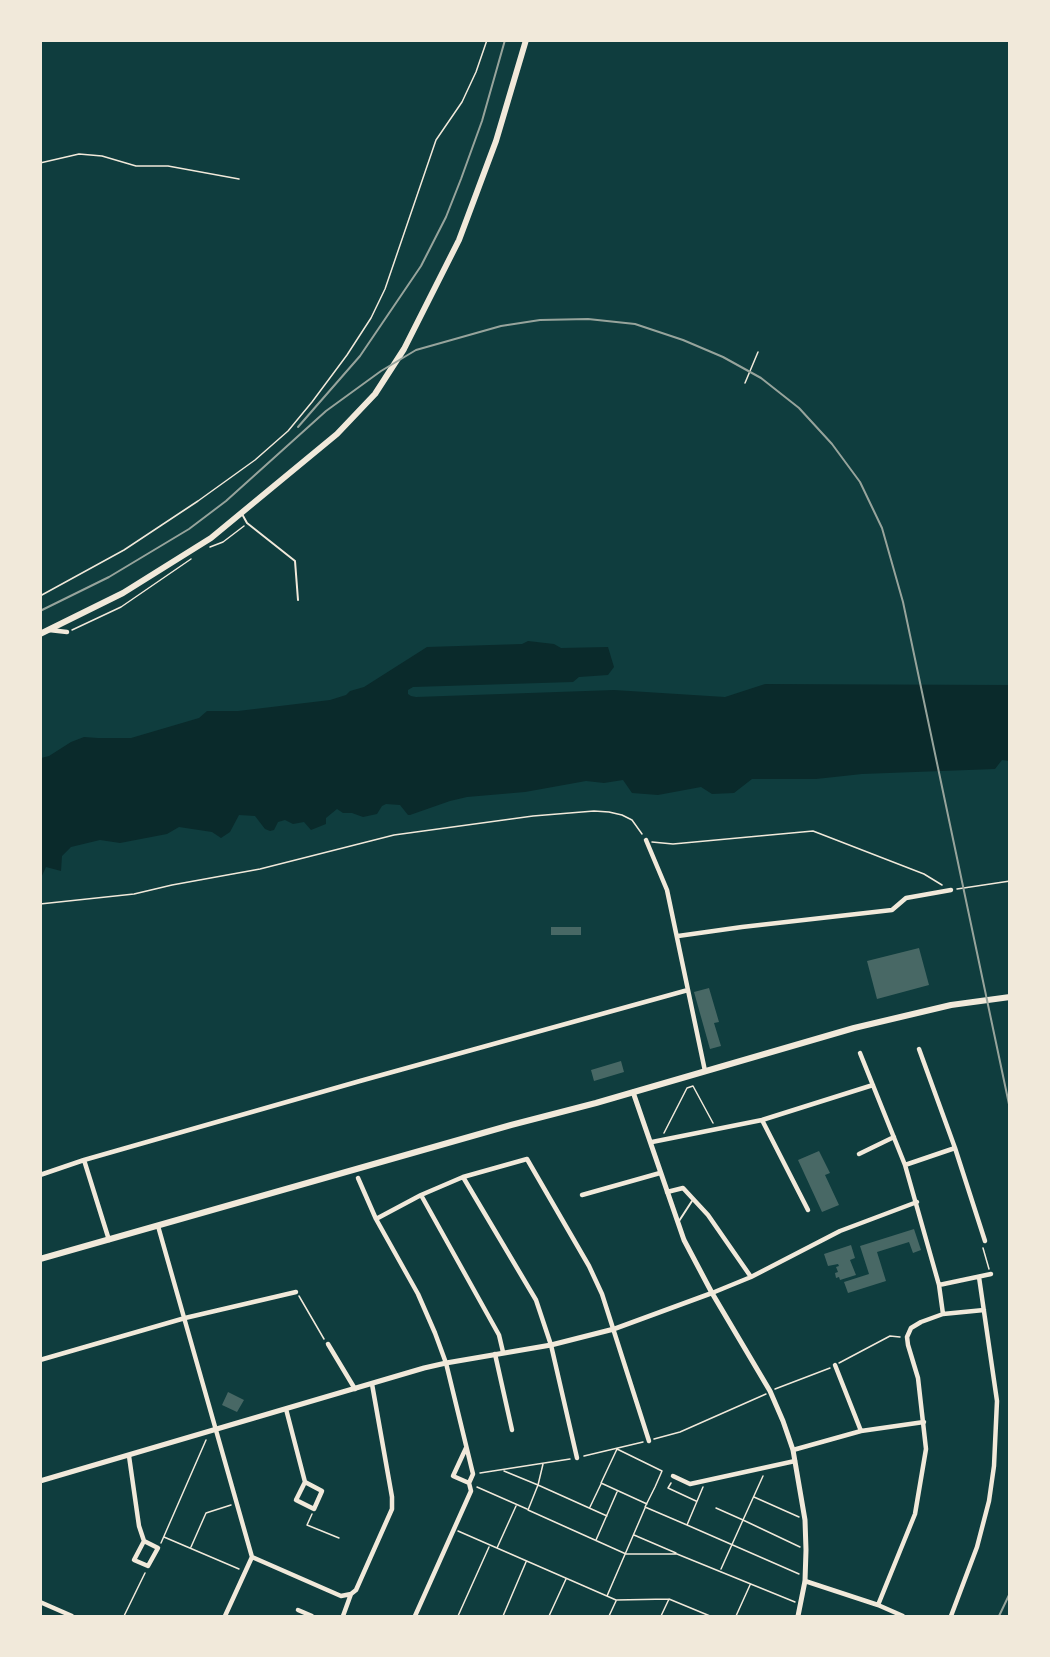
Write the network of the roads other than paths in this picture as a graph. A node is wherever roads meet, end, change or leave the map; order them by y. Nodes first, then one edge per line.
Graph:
1 (526, 40) edge
2 (242, 514) junction
3 (298, 600) dead end
4 (48, 630) junction
5 (67, 632) road end
6 (40, 634) edge
7 (646, 840) road end
8 (951, 890) road end
9 (678, 936) junction
10 (688, 990) junction
11 (1010, 997) edge
12 (919, 1049) dead end
13 (860, 1053) dead end
14 (705, 1071) junction
15 (873, 1085) junction
16 (633, 1092) junction
17 (762, 1120) junction
18 (894, 1137) junction
19 (652, 1142) junction
20 (956, 1148) junction
21 (859, 1154) dead end
22 (84, 1160) junction
23 (905, 1165) junction
24 (660, 1173) junction
25 (40, 1175) edge
26 (463, 1177) junction
27 (358, 1178) dead end
28 (667, 1192) junction
29 (421, 1195) junction
30 (582, 1195) dead end
31 (693, 1199) junction
32 (916, 1202) junction
33 (808, 1210) dead end
34 (376, 1220) junction
35 (678, 1224) junction
36 (158, 1226) junction
37 (109, 1240) junction
38 (985, 1241) road end
39 (40, 1259) edge
40 (991, 1274) road end
41 (751, 1277) junction
42 (979, 1277) junction
43 (939, 1285) junction
44 (296, 1292) road end
45 (712, 1293) junction
46 (984, 1310) junction
47 (943, 1314) junction
48 (185, 1318) junction
49 (614, 1329) junction
50 (328, 1344) road end
51 (551, 1345) junction
52 (503, 1352) junction
53 (495, 1354) junction
54 (40, 1360) edge
55 (446, 1363) junction
56 (835, 1365) dead end
57 (372, 1384) junction
58 (355, 1389) junction
59 (286, 1409) junction
60 (924, 1422) junction
61 (512, 1430) dead end
62 (216, 1431) junction
63 (861, 1431) junction
64 (649, 1441) road end
65 (466, 1448) junction
66 (793, 1450) junction
67 (129, 1456) junction
68 (577, 1458) road end
69 (795, 1461) junction
70 (674, 1476) road end
71 (40, 1481) edge
72 (304, 1482) junction
73 (469, 1483) junction
74 (144, 1541) junction
75 (252, 1557) junction
76 (805, 1579) junction
77 (351, 1594) junction
78 (40, 1602) edge
79 (878, 1605) junction
80 (298, 1610) dead end
81 (72, 1617) edge
82 (225, 1617) edge
83 (312, 1617) edge
84 (343, 1617) edge
85 (415, 1617) edge
86 (798, 1617) edge
87 (903, 1617) edge
88 (951, 1617) edge

1 - 2 main road
2 - 3 lane
2 - 4 main road
4 - 5 street
4 - 6 main road
7 - 9 street
8 - 9 street
9 - 10 street
10 - 14 street
10 - 22 street
11 - 14 main road
12 - 20 street
13 - 15 street
14 - 16 main road
15 - 17 street
15 - 18 street
16 - 19 street
16 - 36 main road
17 - 19 street
17 - 33 street
18 - 21 street
18 - 23 street
19 - 24 street
20 - 23 street
20 - 38 street
22 - 25 street
22 - 37 street
23 - 32 street
24 - 28 street
24 - 30 street
26 - 29 street
26 - 49 street
26 - 51 street
27 - 34 street
28 - 31 street
28 - 35 street
29 - 34 street
29 - 52 street
31 - 35 lane
31 - 41 street
32 - 41 street
32 - 43 street
34 - 55 street
35 - 45 street
36 - 37 main road
36 - 48 street
37 - 39 main road
40 - 42 street
41 - 45 street
42 - 43 street
42 - 46 street
43 - 47 street
44 - 48 street
45 - 49 street
45 - 66 street
46 - 47 street
46 - 88 street
47 - 60 street
48 - 54 street
48 - 62 street
49 - 51 street
49 - 64 street
50 - 58 street
51 - 52 street
51 - 68 street
52 - 53 street
53 - 55 street
53 - 61 street
55 - 57 street
55 - 65 street
56 - 63 street
57 - 58 street
57 - 77 street
58 - 59 street
59 - 62 street
59 - 72 street
60 - 63 street
60 - 79 street
62 - 67 street
62 - 75 street
63 - 66 street
65 - 73 street
65 - 73 street
66 - 69 street
67 - 71 street
67 - 74 street
69 - 70 street
69 - 76 street
72 - 72 street
73 - 85 street
74 - 74 street
75 - 77 street
75 - 82 street
76 - 79 street
76 - 86 street
77 - 84 street
78 - 81 street
79 - 87 street
80 - 83 street

